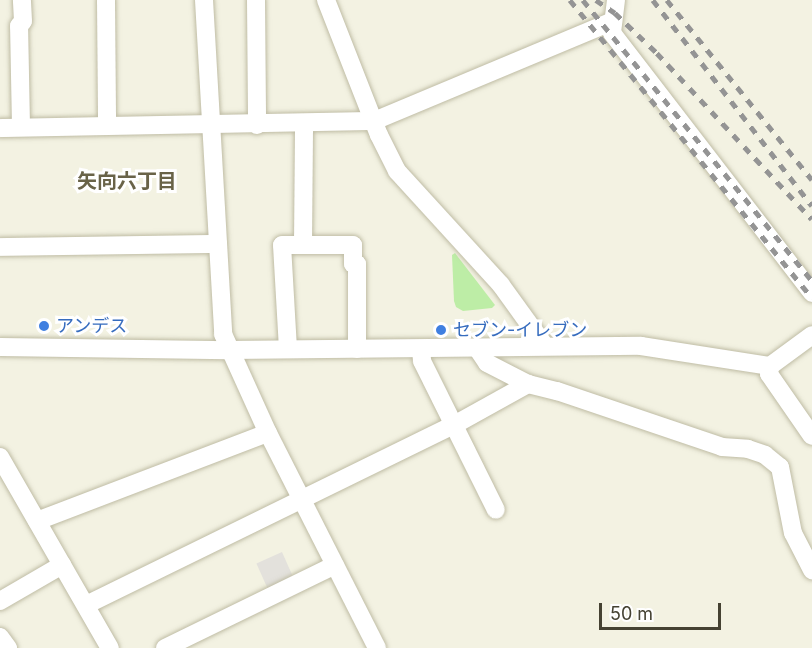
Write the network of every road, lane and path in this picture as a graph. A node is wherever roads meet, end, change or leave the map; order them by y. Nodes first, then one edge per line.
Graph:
1 (22, 0) edge
2 (106, 0) edge
3 (204, 0) edge
4 (256, 0) edge
5 (326, 0) edge
6 (616, 0) edge
7 (613, 21) junction
8 (374, 121) junction
9 (257, 124) junction
10 (304, 124) junction
11 (212, 125) junction
12 (107, 126) junction
13 (21, 127) junction
14 (0, 128) edge
15 (218, 244) junction
16 (303, 245) junction
17 (0, 247) edge
18 (812, 293) edge
19 (812, 334) edge
20 (545, 346) junction
21 (0, 347) edge
22 (477, 348) junction
23 (288, 349) junction
24 (357, 349) junction
25 (421, 349) junction
26 (230, 350) junction
27 (770, 366) junction
28 (528, 384) junction
29 (454, 425) junction
30 (268, 433) junction
31 (812, 436) edge
32 (0, 457) edge
33 (301, 499) junction
34 (496, 510) dead end
35 (37, 521) junction
36 (62, 565) junction
37 (335, 565) junction
38 (812, 570) edge
39 (0, 601) edge
40 (86, 605) junction
41 (0, 638) edge
42 (8, 648) edge
43 (110, 648) edge
44 (165, 648) edge
45 (377, 648) edge

1 - 13 street
2 - 12 street
3 - 11 street
4 - 9 street
5 - 8 street
6 - 7 street
7 - 8 street
7 - 18 street
8 - 10 street
8 - 20 street
9 - 10 street
9 - 11 street
10 - 16 street
11 - 12 street
11 - 15 street
12 - 13 street
13 - 14 street
15 - 17 street
15 - 26 street
16 - 23 street
16 - 24 street
19 - 27 street
20 - 22 street
20 - 27 street
21 - 26 street
22 - 25 street
22 - 28 street
23 - 24 street
23 - 26 street
24 - 25 street
25 - 29 street
26 - 30 street
27 - 31 street
28 - 29 street
28 - 38 street
29 - 33 street
29 - 34 street
30 - 33 street
30 - 35 street
32 - 35 street
33 - 37 street
33 - 40 street
35 - 36 street
36 - 39 street
36 - 40 street
37 - 44 street
37 - 45 street
40 - 43 street
41 - 42 street

